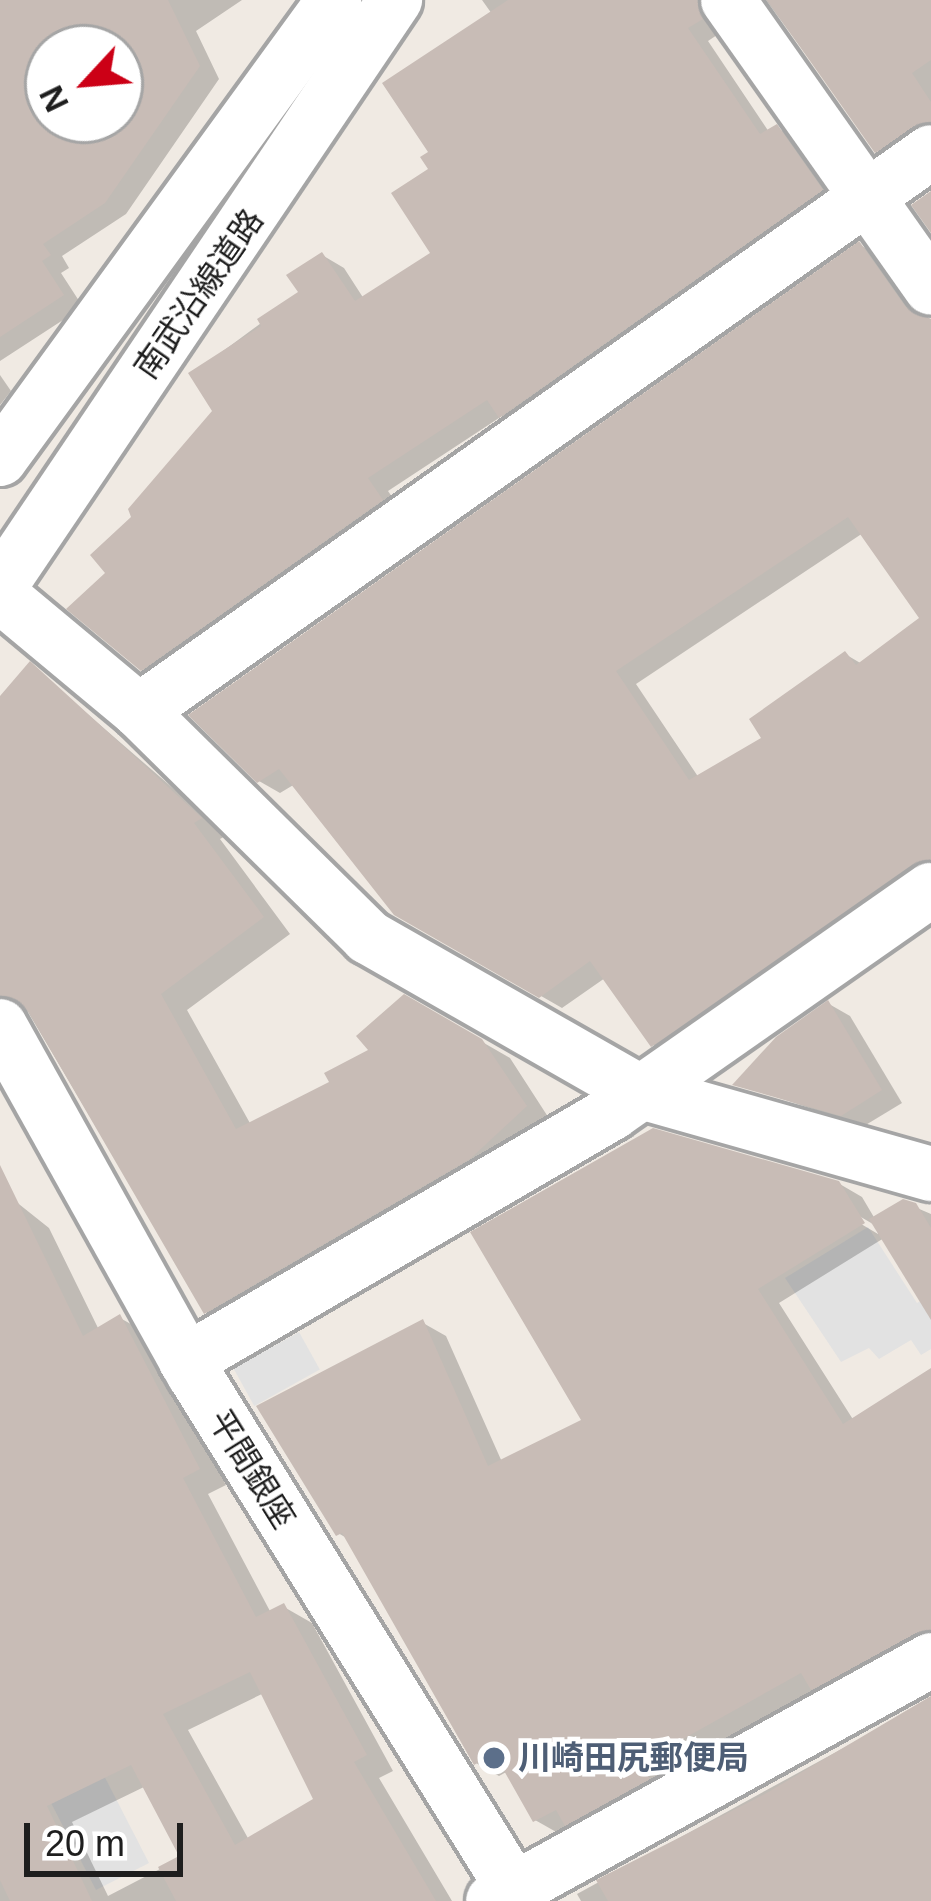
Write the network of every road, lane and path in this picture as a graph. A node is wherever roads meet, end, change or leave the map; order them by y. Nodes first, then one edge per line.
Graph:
1 (334, 0) edge
2 (395, 0) edge
3 (728, 0) edge
4 (931, 152) edge
5 (867, 197) junction
6 (931, 288) edge
7 (0, 459) edge
8 (0, 591) edge
9 (140, 712) junction
10 (931, 890) edge
11 (0, 1026) edge
12 (638, 1091) junction
13 (931, 1174) edge
14 (187, 1361) junction
15 (931, 1660) edge
16 (509, 1897) edge

1 - 7 street, 南武沿線道路
2 - 8 street, 南武沿線道路
3 - 5 street
4 - 5 street
5 - 6 street
5 - 9 street
8 - 9 street
9 - 12 street
10 - 12 street
11 - 14 street, 平間銀座
12 - 13 street
12 - 14 street
14 - 16 street, 平間銀座
15 - 16 street

